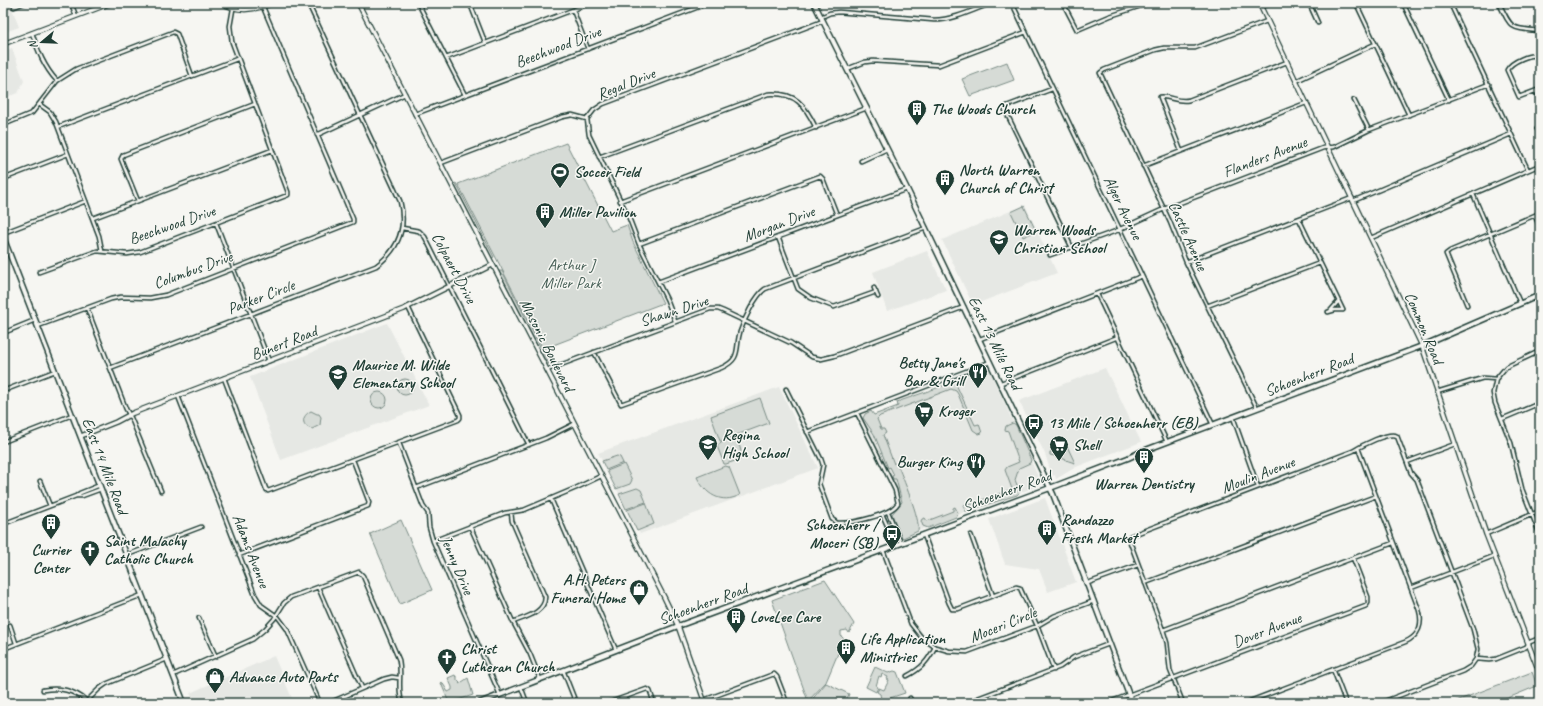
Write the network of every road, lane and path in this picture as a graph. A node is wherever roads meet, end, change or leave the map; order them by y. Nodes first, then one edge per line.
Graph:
1 (24, 3) edge
2 (71, 3) edge
3 (111, 3) edge
4 (221, 3) edge
5 (273, 3) edge
6 (308, 3) edge
7 (358, 3) edge
8 (418, 3) edge
9 (591, 3) edge
10 (709, 3) edge
11 (814, 3) edge
12 (992, 3) edge
13 (1012, 3) edge
14 (1063, 3) edge
15 (1150, 3) edge
16 (1259, 3) edge
17 (1272, 3) edge
18 (1309, 3) edge
19 (1356, 3) edge
20 (1403, 3) edge
21 (1450, 3) edge
22 (1499, 3) edge
23 (472, 4) edge
24 (14, 7) dead end
25 (263, 7) junction
26 (1261, 7) junction
27 (233, 9) junction
28 (573, 10) junction
29 (76, 16) junction
30 (822, 19) junction
31 (1267, 21) junction
32 (1318, 23) dead end
33 (1540, 31) edge
34 (1026, 32) junction
35 (32, 33) junction
36 (485, 42) junction
37 (3, 44) edge
38 (1375, 44) junction
39 (588, 49) junction
40 (1540, 57) edge
41 (446, 58) junction
42 (237, 59) junction
43 (1287, 62) junction
44 (847, 69) junction
45 (192, 76) junction
46 (57, 80) junction
47 (1296, 81) junction
48 (1489, 84) junction
49 (1052, 89) junction
50 (1540, 89) edge
51 (1536, 91) junction
52 (405, 94) junction
53 (465, 95) junction
54 (1354, 100) dead end
55 (1449, 100) junction
56 (1540, 101) edge
57 (1306, 103) junction
58 (40, 104) junction
59 (255, 104) junction
60 (867, 108) junction
61 (415, 114) junction
62 (360, 115) junction
63 (1409, 115) junction
64 (587, 119) junction
65 (3, 126) edge
66 (58, 127) junction
67 (1540, 127) edge
68 (816, 128) junction
69 (1537, 129) dead end
70 (1369, 130) junction
71 (1511, 134) junction
72 (317, 135) junction
73 (1327, 148) junction
74 (888, 149) junction
75 (272, 150) junction
76 (1181, 151) junction
77 (68, 154) junction
78 (599, 157) junction
79 (862, 161) dead end
80 (441, 163) junction
81 (1540, 165) edge
82 (1143, 166) junction
83 (1528, 170) junction
84 (3, 179) edge
85 (908, 189) junction
86 (1473, 194) junction
87 (1352, 199) junction
88 (86, 201) junction
89 (138, 201) junction
90 (620, 201) junction
91 (1164, 209) junction
92 (1540, 213) edge
93 (837, 215) junction
94 (1535, 216) junction
95 (93, 218) junction
96 (1299, 219) junction
97 (216, 223) junction
98 (1540, 227) edge
99 (402, 228) junction
100 (926, 228) junction
101 (1120, 229) junction
102 (3, 233) edge
103 (1490, 235) junction
104 (3, 237) edge
105 (778, 237) junction
106 (1371, 238) junction
107 (639, 244) junction
108 (1072, 248) junction
109 (102, 251) junction
110 (1050, 255) dead end
111 (1186, 262) junction
112 (1320, 263) junction
113 (492, 265) junction
114 (234, 268) junction
115 (38, 272) dead end
116 (1142, 276) junction
117 (793, 278) junction
118 (658, 282) junction
119 (451, 286) junction
120 (874, 288) dead end
121 (876, 292) junction
122 (1097, 294) junction
123 (1540, 295) edge
124 (878, 297) dead end
125 (1338, 302) junction
126 (1520, 303) junction
127 (1207, 306) junction
128 (1467, 306) dead end
129 (964, 307) junction
130 (87, 308) junction
131 (408, 308) junction
132 (251, 314) junction
133 (36, 320) junction
134 (675, 321) junction
135 (745, 322) junction
136 (38, 326) junction
137 (3, 333) edge
138 (1118, 337) junction
139 (980, 339) junction
140 (1422, 346) junction
141 (1540, 351) edge
142 (594, 352) junction
143 (269, 361) junction
144 (991, 362) junction
145 (110, 368) junction
146 (547, 370) junction
147 (55, 371) junction
148 (224, 378) junction
149 (1496, 379) junction
150 (1001, 383) junction
151 (786, 389) dead end
152 (3, 391) edge
153 (1437, 392) junction
154 (178, 396) junction
155 (1540, 403) edge
156 (1257, 408) junction
157 (857, 413) junction
158 (72, 415) junction
159 (129, 415) junction
160 (1233, 417) junction
161 (1502, 419) junction
162 (574, 424) junction
163 (1213, 424) junction
164 (807, 432) junction
165 (81, 436) junction
166 (3, 442) edge
167 (1167, 442) junction
168 (399, 443) junction
169 (1455, 444) junction
170 (529, 445) junction
171 (1358, 448) junction
172 (353, 460) junction
173 (1407, 462) junction
174 (601, 476) junction
175 (40, 481) dead end
176 (100, 487) junction
177 (416, 488) junction
178 (1050, 488) junction
179 (1258, 488) junction
180 (160, 491) dead end
181 (1376, 496) junction
182 (551, 499) junction
183 (50, 506) junction
184 (1540, 511) edge
185 (511, 512) junction
186 (888, 512) junction
187 (882, 514) junction
188 (1532, 514) junction
189 (3, 524) edge
190 (470, 526) junction
191 (201, 527) dead end
192 (1486, 534) junction
193 (924, 535) junction
194 (970, 535) dead end
195 (1540, 535) edge
196 (433, 541) junction
197 (901, 543) junction
198 (1393, 543) junction
199 (896, 545) junction
200 (883, 550) junction
201 (239, 555) junction
202 (127, 556) junction
203 (1494, 556) junction
204 (1353, 558) junction
205 (1138, 565) junction
206 (1452, 573) junction
207 (1145, 583) junction
208 (1088, 584) junction
209 (318, 586) junction
210 (1411, 588) junction
211 (143, 595) junction
212 (993, 596) junction
213 (1094, 601) junction
214 (276, 615) junction
215 (199, 618) dead end
216 (513, 622) junction
217 (10, 625) dead end
218 (678, 626) junction
219 (1037, 626) junction
220 (1163, 630) junction
221 (1540, 638) edge
222 (16, 643) junction
223 (1110, 643) junction
224 (1528, 644) junction
225 (935, 647) junction
226 (3, 649) edge
227 (616, 650) junction
228 (216, 657) junction
229 (167, 659) junction
230 (1476, 659) junction
231 (1333, 669) junction
232 (563, 670) junction
233 (1054, 670) junction
234 (1540, 674) edge
235 (173, 675) junction
236 (907, 676) dead end
237 (400, 678) junction
238 (1173, 678) junction
239 (540, 679) junction
240 (520, 687) junction
241 (362, 688) junction
242 (43, 690) dead end
243 (500, 695) junction
244 (1129, 695) junction
245 (910, 698) dead end
246 (705, 701) edge
247 (86, 702) edge
248 (184, 703) edge
249 (320, 703) edge
250 (329, 703) edge
251 (402, 703) edge
252 (479, 703) edge
253 (527, 703) edge
254 (576, 703) edge
255 (608, 703) edge
256 (654, 703) edge
257 (787, 703) edge
258 (912, 703) edge
259 (965, 703) edge
260 (1107, 703) edge
261 (1132, 703) edge
262 (1183, 703) edge
263 (1245, 703) edge
264 (1346, 703) edge
265 (1380, 703) edge

1 - 24 street
2 - 29 street
3 - 29 street
4 - 27 street
5 - 25 street
6 - 62 street
7 - 52 street, Masonic Boulevard
8 - 41 street
9 - 28 street
10 - 39 street, Beechwood Drive
11 - 30 main road, East 13 Mile Road
12 - 30 street, Regal Drive
13 - 34 street, Alger Avenue
14 - 15 street
16 - 26 street, Common Road
17 - 26 street
18 - 32 street
19 - 38 street
20 - 55 street
21 - 48 street
22 - 33 street
23 - 36 street
25 - 27 street
25 - 72 street
26 - 31 street, Common Road
27 - 42 street
28 - 36 street
28 - 39 street
29 - 35 street
30 - 44 main road, East 13 Mile Road
30 - 64 street, Regal Drive
31 - 43 street, Common Road
31 - 82 street, Castle Avenue
34 - 44 street
34 - 49 street, Alger Avenue
35 - 37 street
35 - 46 street
36 - 41 street
38 - 47 street
38 - 63 street
39 - 53 street, Beechwood Drive
40 - 51 street
41 - 53 street
42 - 45 street
42 - 59 street
43 - 47 street, Common Road
43 - 76 street
44 - 60 main road, East 13 Mile Road
45 - 46 street
45 - 66 street
46 - 58 street
47 - 57 street, Common Road
48 - 55 street, Flanders Avenue
48 - 71 street
49 - 101 street, Alger Avenue
49 - 108 street
50 - 51 street
51 - 56 street
52 - 61 street, Masonic Boulevard
52 - 62 street
53 - 61 street, Beechwood Drive
54 - 70 street
55 - 63 street, Flanders Avenue
57 - 73 street, Common Road
57 - 76 street
58 - 65 street
58 - 66 street
59 - 75 street
59 - 89 street
60 - 68 street
60 - 74 main road, East 13 Mile Road
61 - 80 street, Masonic Boulevard
62 - 72 street
62 - 99 street
63 - 70 street, Flanders Avenue
64 - 78 street
64 - 80 street, Regal Drive
66 - 77 street
67 - 69 street
68 - 78 street
68 - 90 street
70 - 73 street, Flanders Avenue
71 - 83 street
71 - 87 street
72 - 114 street, Columbus Drive
73 - 87 street, Common Road
73 - 91 street, Flanders Avenue
74 - 79 street
74 - 85 main road, East 13 Mile Road
75 - 89 street
75 - 97 street, Beechwood Drive
76 - 82 street
77 - 84 street
77 - 88 street
78 - 90 street
80 - 113 street, Masonic Boulevard
81 - 83 street
82 - 91 street, Castle Avenue
83 - 86 street
85 - 93 street, Morgan Drive
85 - 100 main road, East 13 Mile Road
86 - 103 street
86 - 106 street
87 - 96 street
87 - 106 street, Common Road
88 - 95 street
88 - 102 street
89 - 95 street
90 - 107 street
91 - 101 street, Flanders Avenue
91 - 111 street, Castle Avenue
92 - 94 street
93 - 105 street, Morgan Drive
93 - 107 street
94 - 98 street
94 - 103 street
95 - 109 street
96 - 111 street
96 - 112 street
97 - 109 street, Beechwood Drive
97 - 114 street
99 - 119 street, Colpaert Drive
99 - 132 street, Parker Circle
100 - 117 street
100 - 129 main road, East 13 Mile Road
101 - 108 street, Flanders Avenue
101 - 116 street, Alger Avenue
103 - 126 street
103 - 128 street
104 - 133 main road, East 14 Mile Road
105 - 117 street
105 - 118 street, Morgan Drive
106 - 140 street, Common Road
107 - 118 street
108 - 110 street, Flanders Avenue
109 - 115 street, Beechwood Drive
111 - 127 street, Castle Avenue
112 - 125 street
112 - 127 street
113 - 119 street, Bunert Road
113 - 146 street, Masonic Boulevard
114 - 130 street, Columbus Drive
114 - 132 street
116 - 122 street
116 - 163 street, Alger Avenue
117 - 121 street
117 - 135 street
118 - 134 street
119 - 131 street, Bunert Road
119 - 170 street, Colpaert Drive
120 - 121 street
121 - 124 street
122 - 138 street
122 - 139 street
123 - 126 main road, Schoenherr Road
125 - 125 street
126 - 140 main road, Schoenherr Road
127 - 156 street, Castle Avenue
129 - 135 street, Shawn Drive
129 - 139 main road, East 13 Mile Road
130 - 136 street, Columbus Drive
130 - 145 street
131 - 143 street, Bunert Road
131 - 168 street
132 - 143 street
132 - 145 street, Parker Circle
133 - 136 main road, East 14 Mile Road
133 - 137 street
134 - 135 street, Shawn Drive
134 - 142 street, Shawn Drive
135 - 142 street
136 - 147 main road, East 14 Mile Road
138 - 150 street
138 - 167 street
139 - 144 main road, East 13 Mile Road
140 - 153 street, Common Road
140 - 156 main road, Schoenherr Road
141 - 149 street
142 - 146 street, Shawn Drive
143 - 148 street, Bunert Road
144 - 150 main road, East 13 Mile Road
144 - 157 street
145 - 159 street
146 - 162 street, Masonic Boulevard
147 - 152 street
147 - 158 main road, East 14 Mile Road
148 - 154 street, Bunert Road
148 - 172 street
149 - 153 street
149 - 161 street
150 - 178 main road, East 13 Mile Road
151 - 164 street
153 - 169 street, Common Road
154 - 159 street, Bunert Road
154 - 201 street, Adams Avenue
155 - 161 street
156 - 160 main road, Schoenherr Road
157 - 164 street
157 - 186 street
158 - 165 main road, East 14 Mile Road
158 - 166 street
159 - 165 street, Bunert Road
159 - 180 street
160 - 163 main road, Schoenherr Road
160 - 179 street
161 - 188 street
162 - 170 street
162 - 174 street, Masonic Boulevard
163 - 167 main road, Schoenherr Road
164 - 187 street
165 - 176 main road, East 14 Mile Road
167 - 178 main road, Schoenherr Road
168 - 172 street
168 - 177 street, Jenny Drive
169 - 173 street
169 - 192 street, Common Road
170 - 177 street
171 - 173 street, Moulin Avenue
171 - 179 street, Moulin Avenue
171 - 181 street
172 - 201 street
173 - 206 street
174 - 182 street
174 - 218 street, Masonic Boulevard
175 - 183 street
176 - 183 street
176 - 202 main road, East 14 Mile Road
177 - 196 street, Jenny Drive
178 - 193 main road, Schoenherr Road
178 - 208 main road, East 13 Mile Road
179 - 205 street, Moulin Avenue
181 - 198 street
181 - 207 street
182 - 185 street
182 - 227 street
183 - 189 street
184 - 188 street
185 - 190 street
185 - 216 street
186 - 187 street
186 - 197 street
187 - 199 street
188 - 192 street
188 - 195 street
190 - 196 street
190 - 216 street
191 - 202 street
192 - 203 street, Common Road
193 - 197 main road, Schoenherr Road
193 - 212 street
194 - 212 street
196 - 243 street, Jenny Drive
197 - 199 main road, Schoenherr Road
198 - 204 street
198 - 210 street
199 - 200 main road, Schoenherr Road
200 - 218 main road, Schoenherr Road
200 - 225 street, Moceri Circle
201 - 214 street, Adams Avenue
202 - 211 main road, East 14 Mile Road
203 - 206 street
203 - 224 street, Common Road
204 - 220 street
204 - 238 street, Dover Avenue
205 - 207 street
205 - 208 street
206 - 210 street
206 - 230 street
207 - 220 street
208 - 213 main road, East 13 Mile Road
209 - 214 street
209 - 237 street
209 - 241 street
210 - 231 street
211 - 222 street
211 - 229 main road, East 14 Mile Road
212 - 219 street
213 - 219 street, Moceri Circle
213 - 223 main road, East 13 Mile Road
214 - 228 street
214 - 249 street, Adams Avenue
215 - 228 street
216 - 239 street
217 - 222 street
218 - 227 main road, Schoenherr Road
218 - 246 street, Masonic Boulevard
219 - 225 street, Moceri Circle
219 - 233 street
220 - 238 street
221 - 224 street
222 - 226 street
223 - 233 street
223 - 244 main road, East 13 Mile Road
224 - 230 street
224 - 234 street, Common Road
225 - 236 street
227 - 232 main road, Schoenherr Road
228 - 235 street
229 - 235 main road, East 14 Mile Road
229 - 247 street
230 - 265 street
231 - 263 street
231 - 264 street
232 - 239 main road, Schoenherr Road
232 - 254 street
233 - 259 street
235 - 248 main road, East 14 Mile Road
237 - 241 street
237 - 251 street
238 - 244 street, Dover Avenue
238 - 262 street
239 - 240 main road, Schoenherr Road
240 - 243 main road, Schoenherr Road
240 - 253 street
241 - 250 street
242 - 247 street
243 - 252 main road, Schoenherr Road
244 - 260 street, Dover Avenue
244 - 261 main road, East 13 Mile Road
245 - 258 street
246 - 257 street
255 - 256 street

